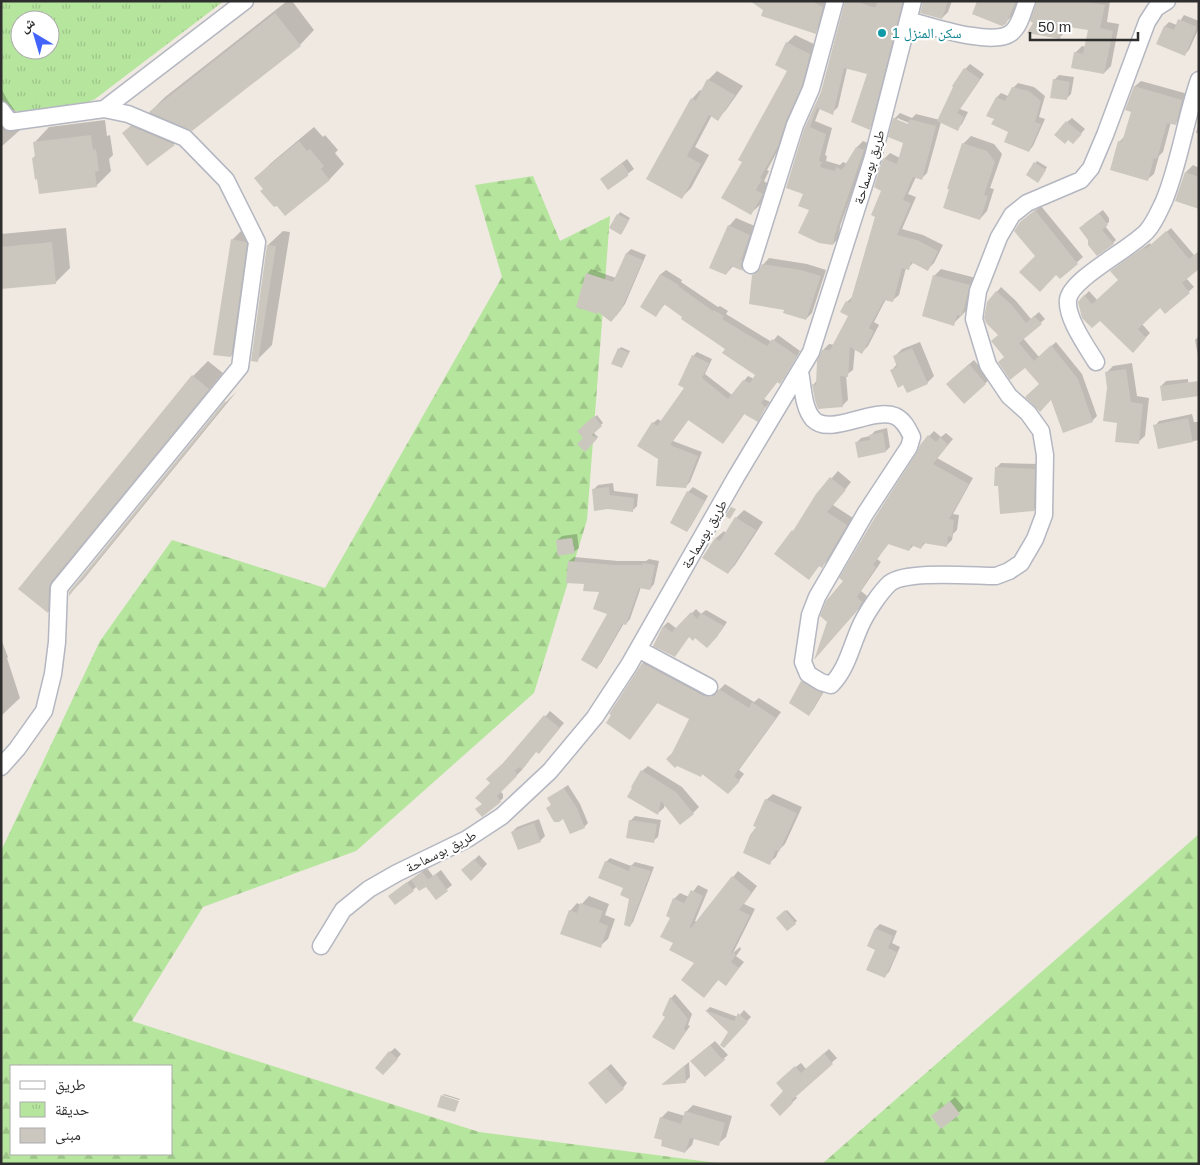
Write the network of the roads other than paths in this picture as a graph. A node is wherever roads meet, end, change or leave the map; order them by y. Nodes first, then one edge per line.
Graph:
1 (244, 1) edge
2 (834, 1) edge
3 (913, 1) edge
4 (1027, 1) edge
5 (1166, 1) edge
6 (908, 20) junction
7 (1199, 80) edge
8 (104, 109) junction
9 (1, 110) edge
10 (751, 266) dead end
11 (1096, 362) dead end
12 (800, 372) junction
13 (638, 649) junction
14 (709, 687) dead end
15 (1, 766) edge
16 (322, 946) dead end

1 - 8 street
2 - 10 street
3 - 6 street, طريق بوسماحة
4 - 6 street
5 - 12 street
6 - 12 street, طريق بوسماحة
7 - 11 street
8 - 9 street
8 - 15 street
12 - 13 street, طريق بوسماحة
13 - 14 street
13 - 16 street, طريق بوسماحة

